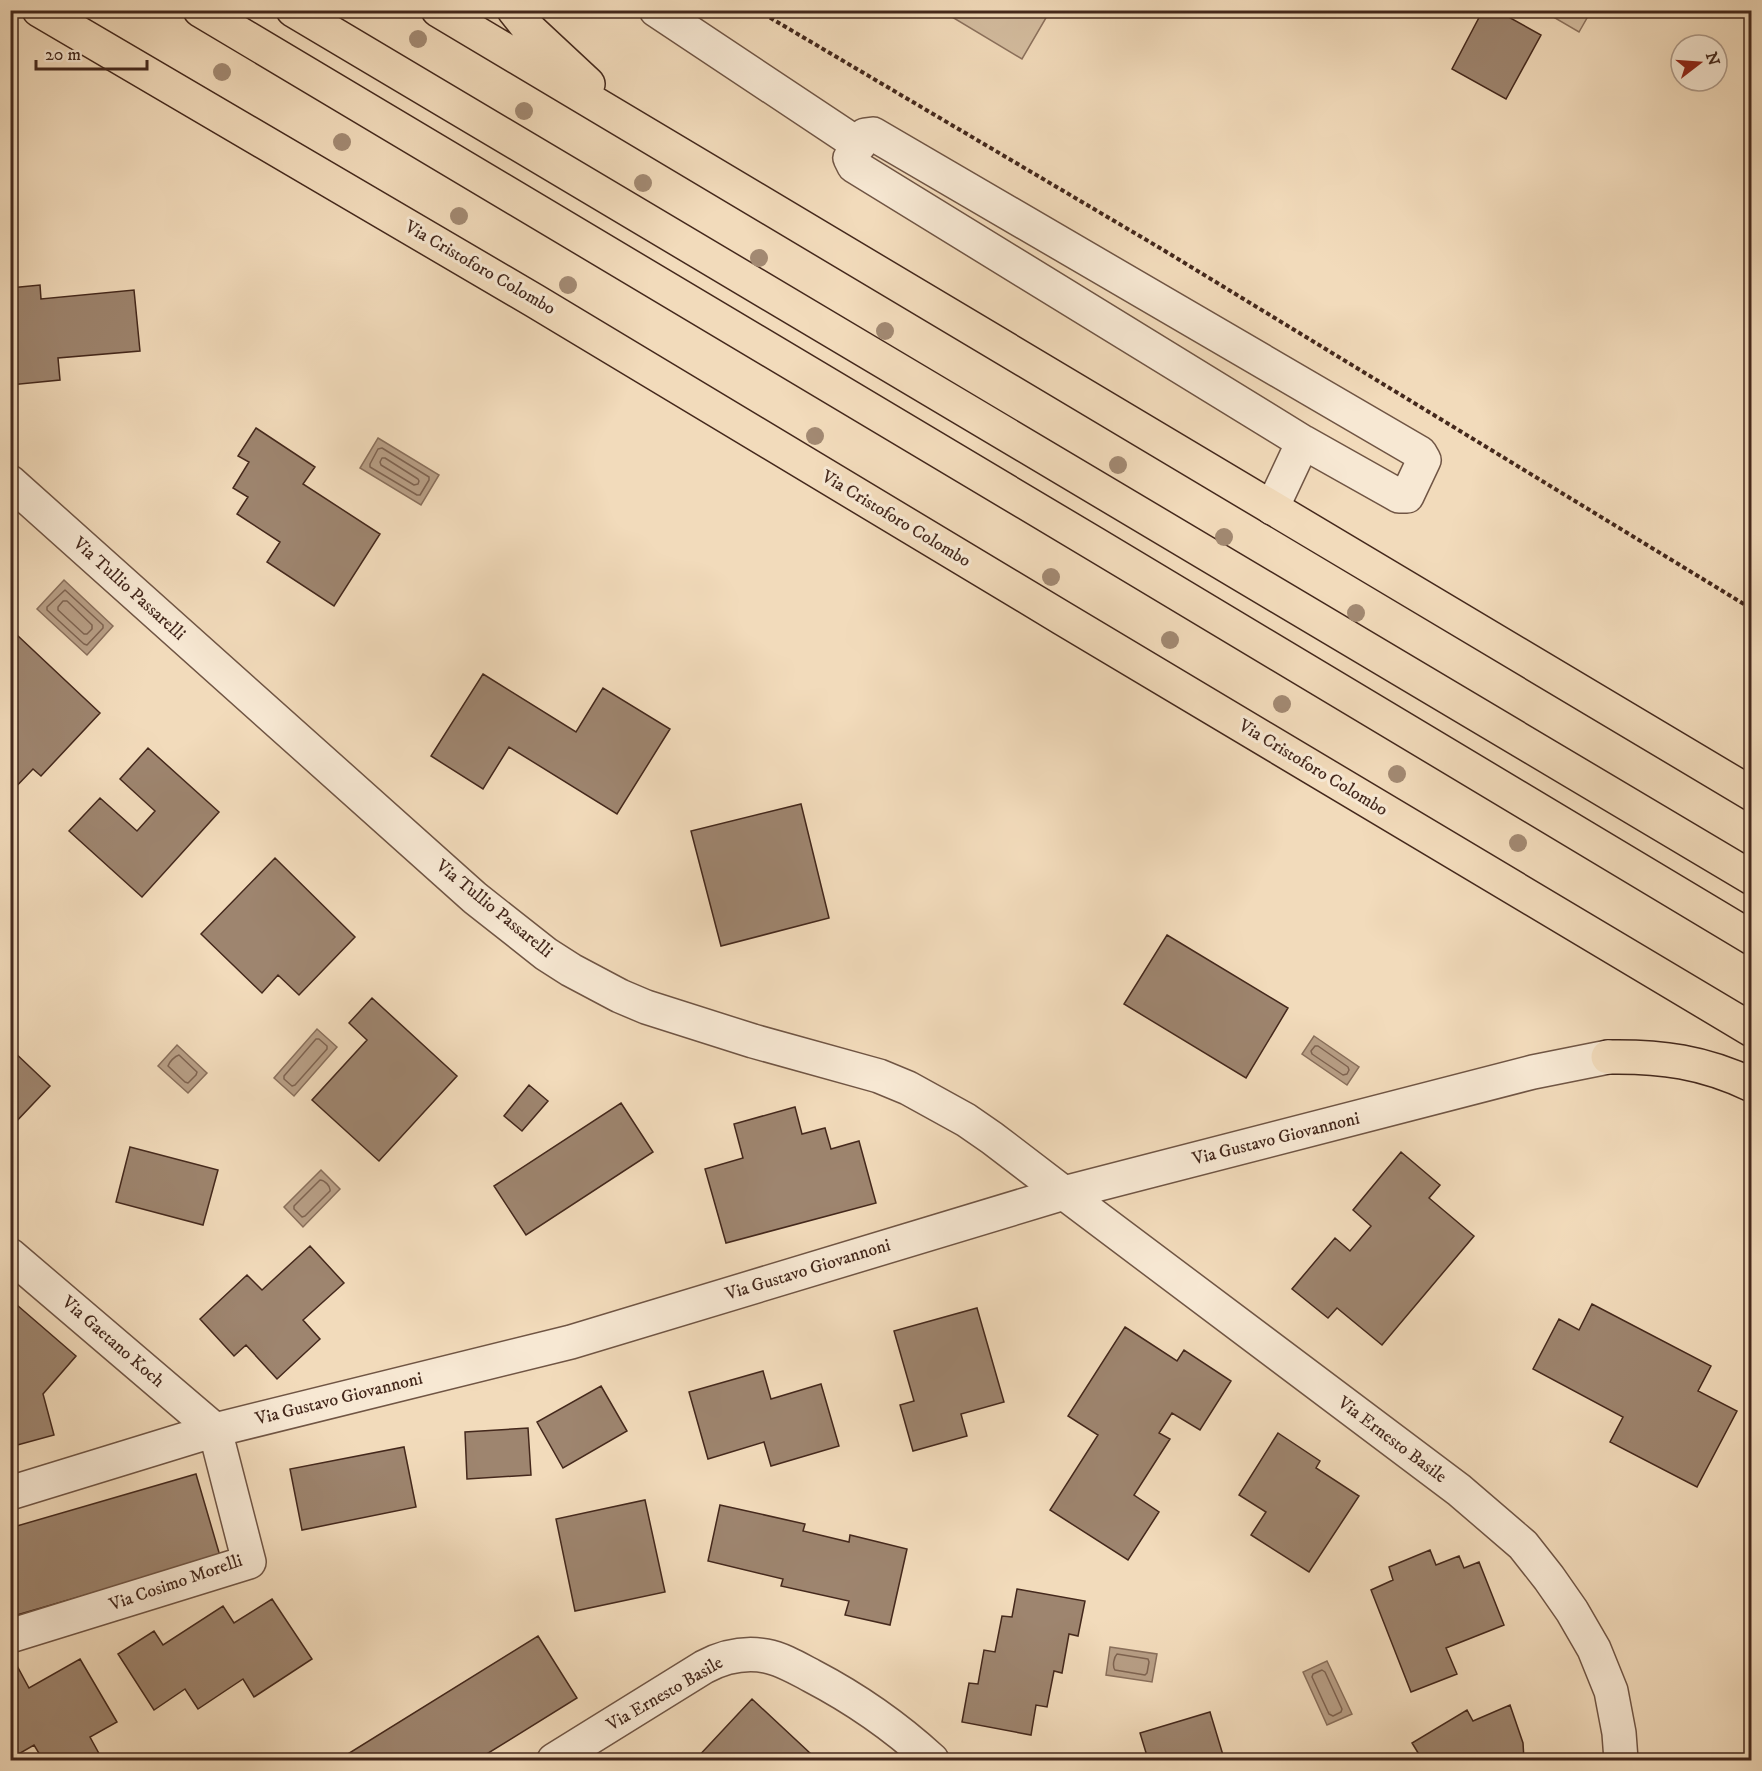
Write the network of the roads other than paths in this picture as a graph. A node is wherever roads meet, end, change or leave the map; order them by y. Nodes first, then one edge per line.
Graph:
1 (39, 10) edge
2 (200, 10) edge
3 (293, 10) edge
4 (438, 10) edge
5 (514, 10) edge
6 (656, 10) edge
7 (638, 130) junction
8 (859, 145) junction
9 (1303, 442) junction
10 (10, 482) edge
11 (1272, 508) junction
12 (1596, 785) junction
13 (1752, 794) edge
14 (1752, 863) edge
15 (1752, 878) edge
16 (1752, 938) edge
17 (1752, 1030) edge
18 (1608, 1057) joint
19 (1752, 1085) edge
20 (1064, 1193) junction
21 (10, 1256) edge
22 (215, 1430) junction
23 (10, 1493) edge
24 (10, 1636) edge
25 (554, 1761) edge
26 (933, 1761) edge
27 (1621, 1761) edge

1 - 17 main road, Via Cristoforo Colombo
2 - 16 main road
3 - 12 main road
4 - 7 main road
5 - 7 main road
6 - 8 street
7 - 11 main road
8 - 9 street
8 - 9 street
9 - 11 street
10 - 20 street, Via Tullio Passarelli
11 - 13 main road
12 - 14 main road
12 - 15 main road
18 - 19 main road
18 - 20 street, Via Gustavo Giovannoni
20 - 22 street, Via Gustavo Giovannoni
20 - 27 street, Via Ernesto Basile
21 - 22 street, Via Gaetano Koch
22 - 23 street, Via Gustavo Giovannoni
22 - 24 street, Via Cosimo Morelli
25 - 26 street, Via Ernesto Basile

